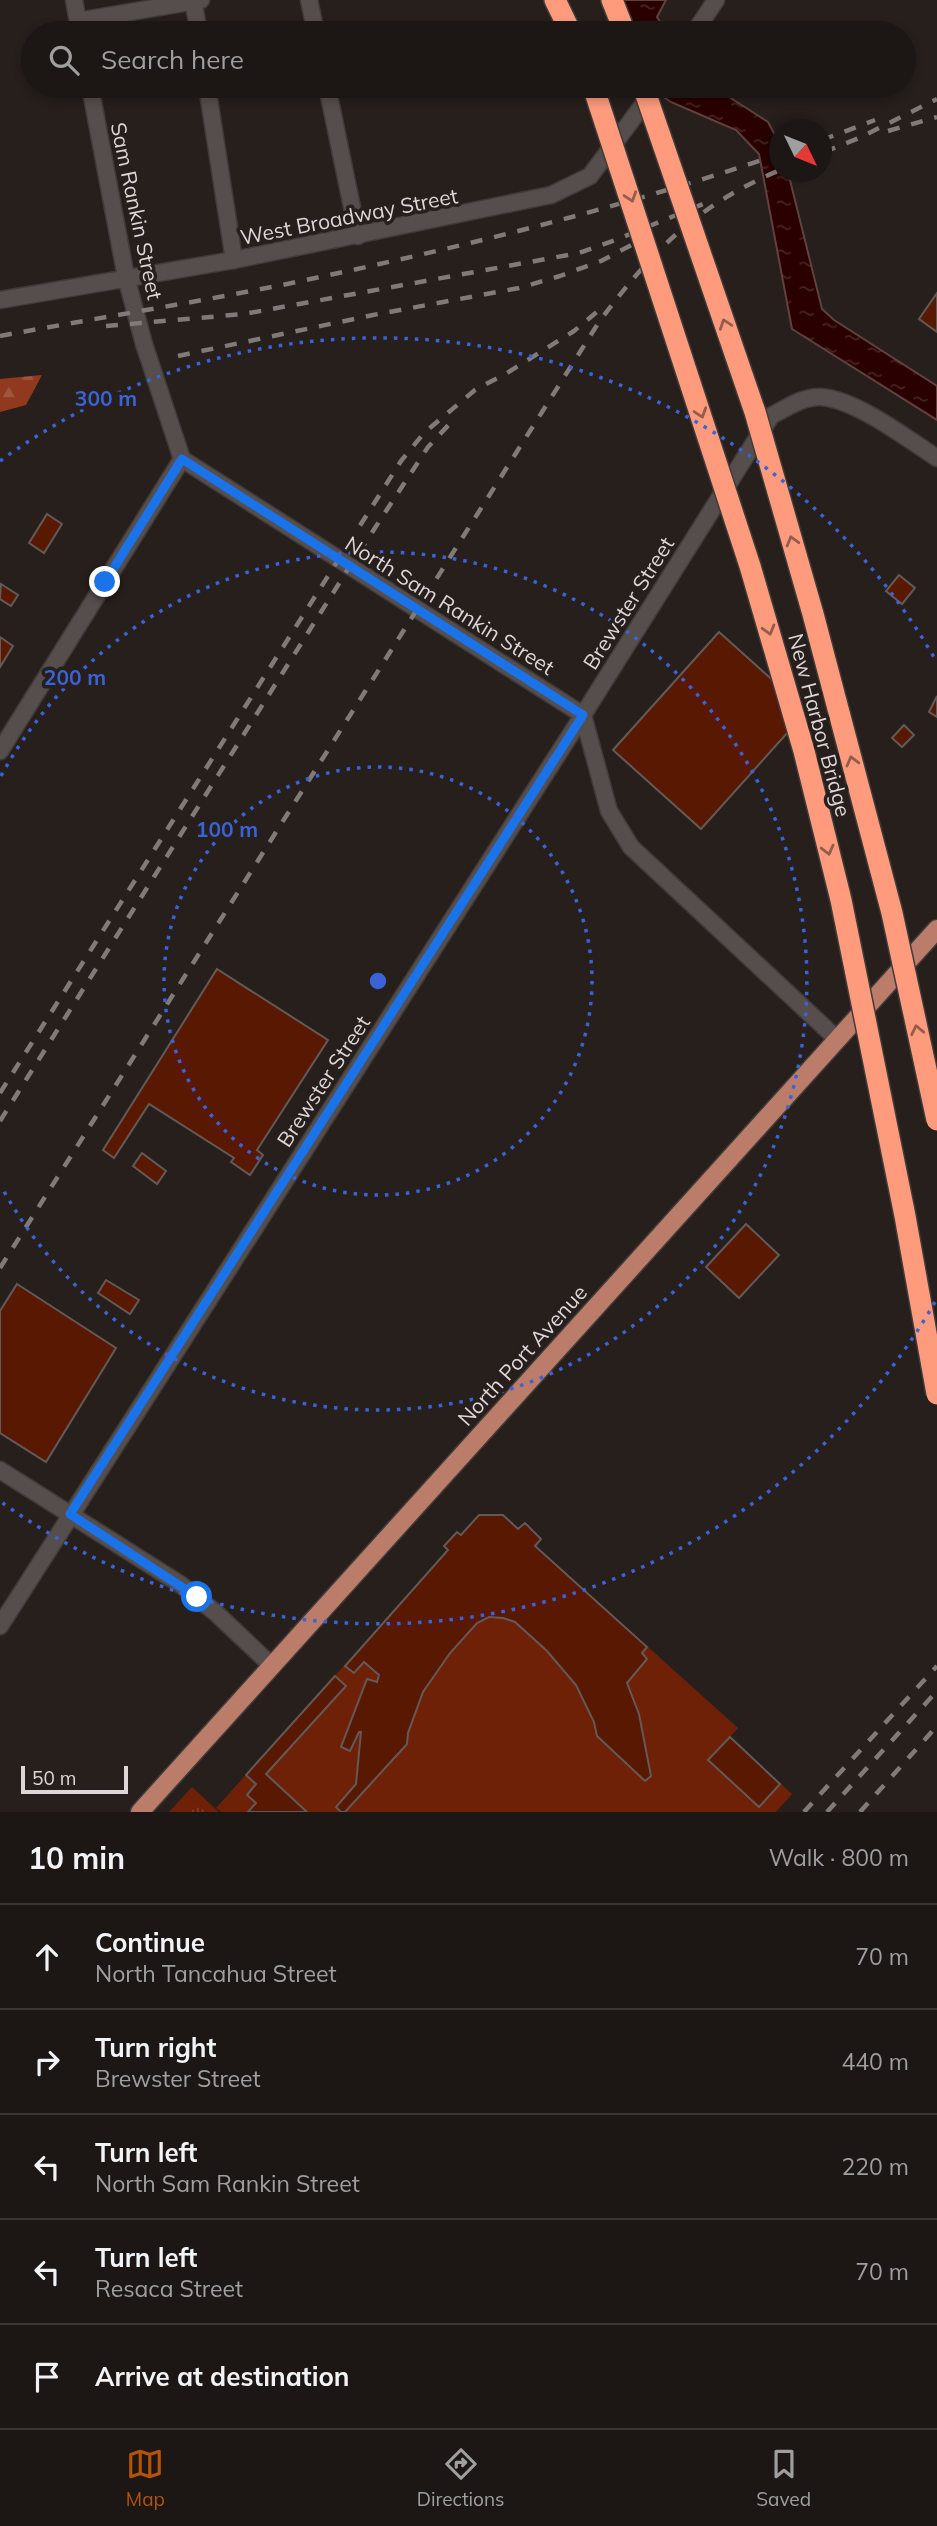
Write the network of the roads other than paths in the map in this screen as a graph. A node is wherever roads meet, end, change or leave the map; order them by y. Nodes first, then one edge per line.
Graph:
1 (74, 0) edge
2 (196, 0) edge
3 (309, 0) edge
4 (555, 0) edge
5 (566, 0) edge
6 (716, 0) edge
7 (78, 21) edge
8 (105, 21) edge
9 (197, 21) edge
10 (313, 21) edge
11 (565, 21) edge
12 (572, 21) edge
13 (702, 21) edge
14 (92, 98) edge
15 (209, 98) edge
16 (329, 98) edge
17 (597, 98) edge
18 (644, 98) edge
19 (654, 98) edge
20 (358, 236) junction
21 (234, 260) junction
22 (126, 277) junction
23 (0, 300) edge
24 (937, 458) edge
25 (182, 459) junction
26 (583, 715) junction
27 (0, 751) edge
28 (937, 929) edge
29 (837, 1039) junction
30 (937, 1120) edge
31 (937, 1394) edge
32 (0, 1469) edge
33 (70, 1514) junction
34 (0, 1626) edge
35 (272, 1666) junction
36 (140, 1812) edge

1 - 7 street
2 - 8 street
2 - 9 street
3 - 10 street
4 - 11 highway
5 - 12 highway
6 - 13 street
14 - 22 street, Sam Rankin Street
15 - 21 street
16 - 20 street
17 -> 31 highway, New Harbor Bridge, bridge
18 - 20 street, West Broadway Street
30 -> 19 highway, New Harbor Bridge, bridge
20 - 21 street, West Broadway Street
21 - 22 street, West Broadway Street
22 - 23 street, West Broadway Street
22 - 25 street, Sam Rankin Street
24 - 26 street, Brewster Street
25 - 26 street, North Sam Rankin Street
25 - 27 street
26 - 29 street
26 - 33 street, Brewster Street
28 - 29 main road, North Port Avenue
29 - 35 main road, North Port Avenue
32 - 33 street
33 - 34 street, Brewster Street
33 - 35 street
35 - 36 main road, North Port Avenue

